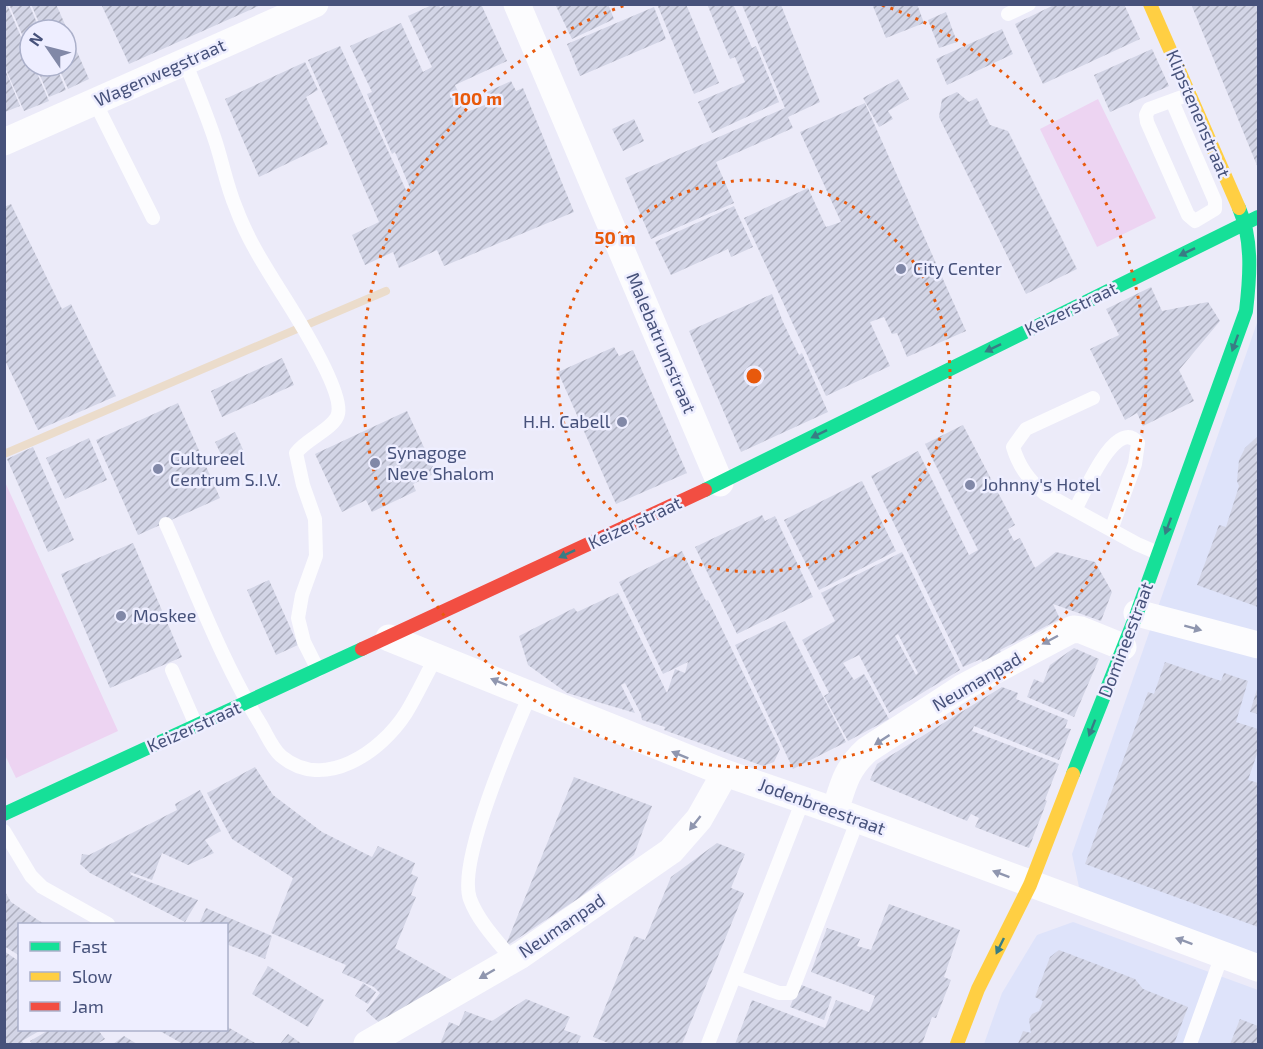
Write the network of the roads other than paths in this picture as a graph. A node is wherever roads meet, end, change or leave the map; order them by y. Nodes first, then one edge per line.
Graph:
1 (315, 4) edge
2 (517, 4) edge
3 (1029, 4) edge
4 (1150, 4) edge
5 (1008, 14) dead end
6 (185, 62) junction
7 (1190, 94) junction
8 (1172, 101) junction
9 (95, 102) junction
10 (4, 142) edge
11 (1209, 214) junction
12 (1258, 217) edge
13 (153, 218) dead end
14 (1245, 224) junction
15 (1219, 237) junction
16 (1258, 288) edge
17 (1246, 310) junction
18 (1093, 398) dead end
19 (720, 483) junction
20 (1075, 510) junction
21 (166, 524) dead end
22 (1111, 530) junction
23 (1158, 553) junction
24 (1137, 613) junction
25 (389, 638) junction
26 (1258, 645) edge
27 (1123, 647) junction
28 (436, 657) junction
29 (172, 670) dead end
30 (318, 670) junction
31 (530, 695) junction
32 (247, 702) junction
33 (196, 725) junction
34 (725, 773) junction
35 (803, 800) junction
36 (4, 814) edge
37 (846, 815) junction
38 (4, 831) edge
39 (1030, 885) junction
40 (106, 923) edge
41 (1222, 955) junction
42 (512, 959) junction
43 (1258, 968) edge
44 (735, 977) junction
45 (367, 1044) edge
46 (708, 1044) edge
47 (957, 1044) edge
48 (1190, 1044) edge

1 - 6 street, Wagenwegstraat
2 - 19 street, Malebatrumstraat
3 - 5 lane
4 - 7 main road, Klipstenenstraat
6 - 9 street, Wagenwegstraat
6 - 30 lane
7 - 8 lane
7 - 14 main road, Klipstenenstraat
8 - 11 lane
8 - 11 lane
9 - 10 street, Wagenwegstraat
9 - 13 lane
11 - 15 lane
12 - 14 main road, Keizerstraat
14 - 15 main road, Keizerstraat
14 - 17 main road, Domineestraat
15 -> 19 main road, Keizerstraat
16 - 17 main road
17 -> 23 main road, Domineestraat
18 - 20 lane
19 -> 25 main road, Keizerstraat
20 - 22 lane
20 - 22 lane
21 - 32 lane
22 - 23 lane
23 - 24 main road, Domineestraat
24 -> 26 street
24 - 27 main road, Domineestraat
25 - 28 street, Jodenbreestraat
25 - 30 main road, Keizerstraat
27 -> 37 street, Neumanpad
27 -> 39 main road, Domineestraat
31 -> 28 street, Jodenbreestraat
28 - 32 lane
29 - 33 lane
30 - 32 main road, Keizerstraat
34 -> 31 street, Jodenbreestraat
31 - 42 lane
32 - 33 main road, Keizerstraat
33 - 36 main road, Keizerstraat
34 - 35 street, Jodenbreestraat
34 -> 42 street, Neumanpad
35 - 37 street, Jodenbreestraat
35 - 44 lane
39 -> 37 street, Jodenbreestraat
37 - 44 lane
38 - 40 lane
41 -> 39 street, Jodenbreestraat
39 -> 47 main road, Domineestraat
41 - 43 street, Jodenbreestraat
41 - 48 lane
42 -> 45 street, Neumanpad
44 - 46 lane

